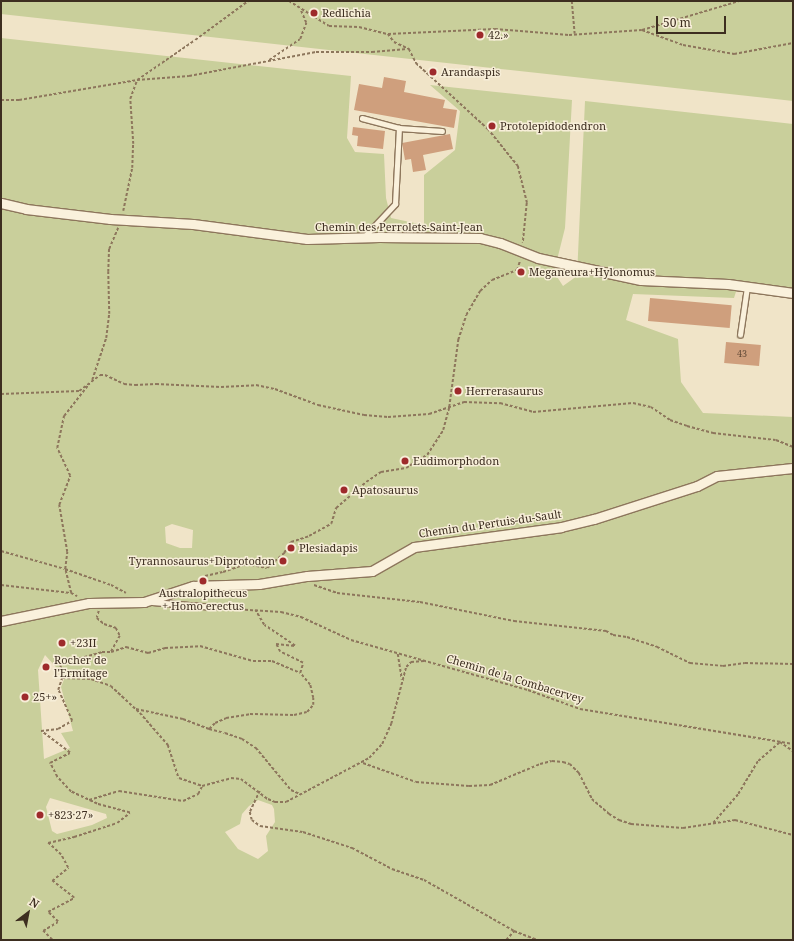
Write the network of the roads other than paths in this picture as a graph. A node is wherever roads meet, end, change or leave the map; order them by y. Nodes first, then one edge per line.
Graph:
1 (362, 118) dead end
2 (400, 128) junction
3 (442, 130) dead end
4 (1, 203) edge
5 (364, 237) junction
6 (747, 287) junction
7 (793, 293) edge
8 (740, 335) dead end
9 (793, 468) edge
10 (144, 602) junction
11 (214, 607) road end
12 (1, 621) edge

1 - 2 lane
2 - 3 lane
2 - 5 lane
4 - 5 street, Chemin des Perrolets-Saint-Jean
5 - 6 street, Chemin des Perrolets-Saint-Jean
6 - 7 street, Chemin des Perrolets-Saint-Jean
6 - 8 lane
9 - 10 street, Chemin du Pertuis-du-Sault
10 - 11 lane, Chemin du Pertuis-du-Sault
10 - 12 street, Chemin du Pertuis-du-Sault

